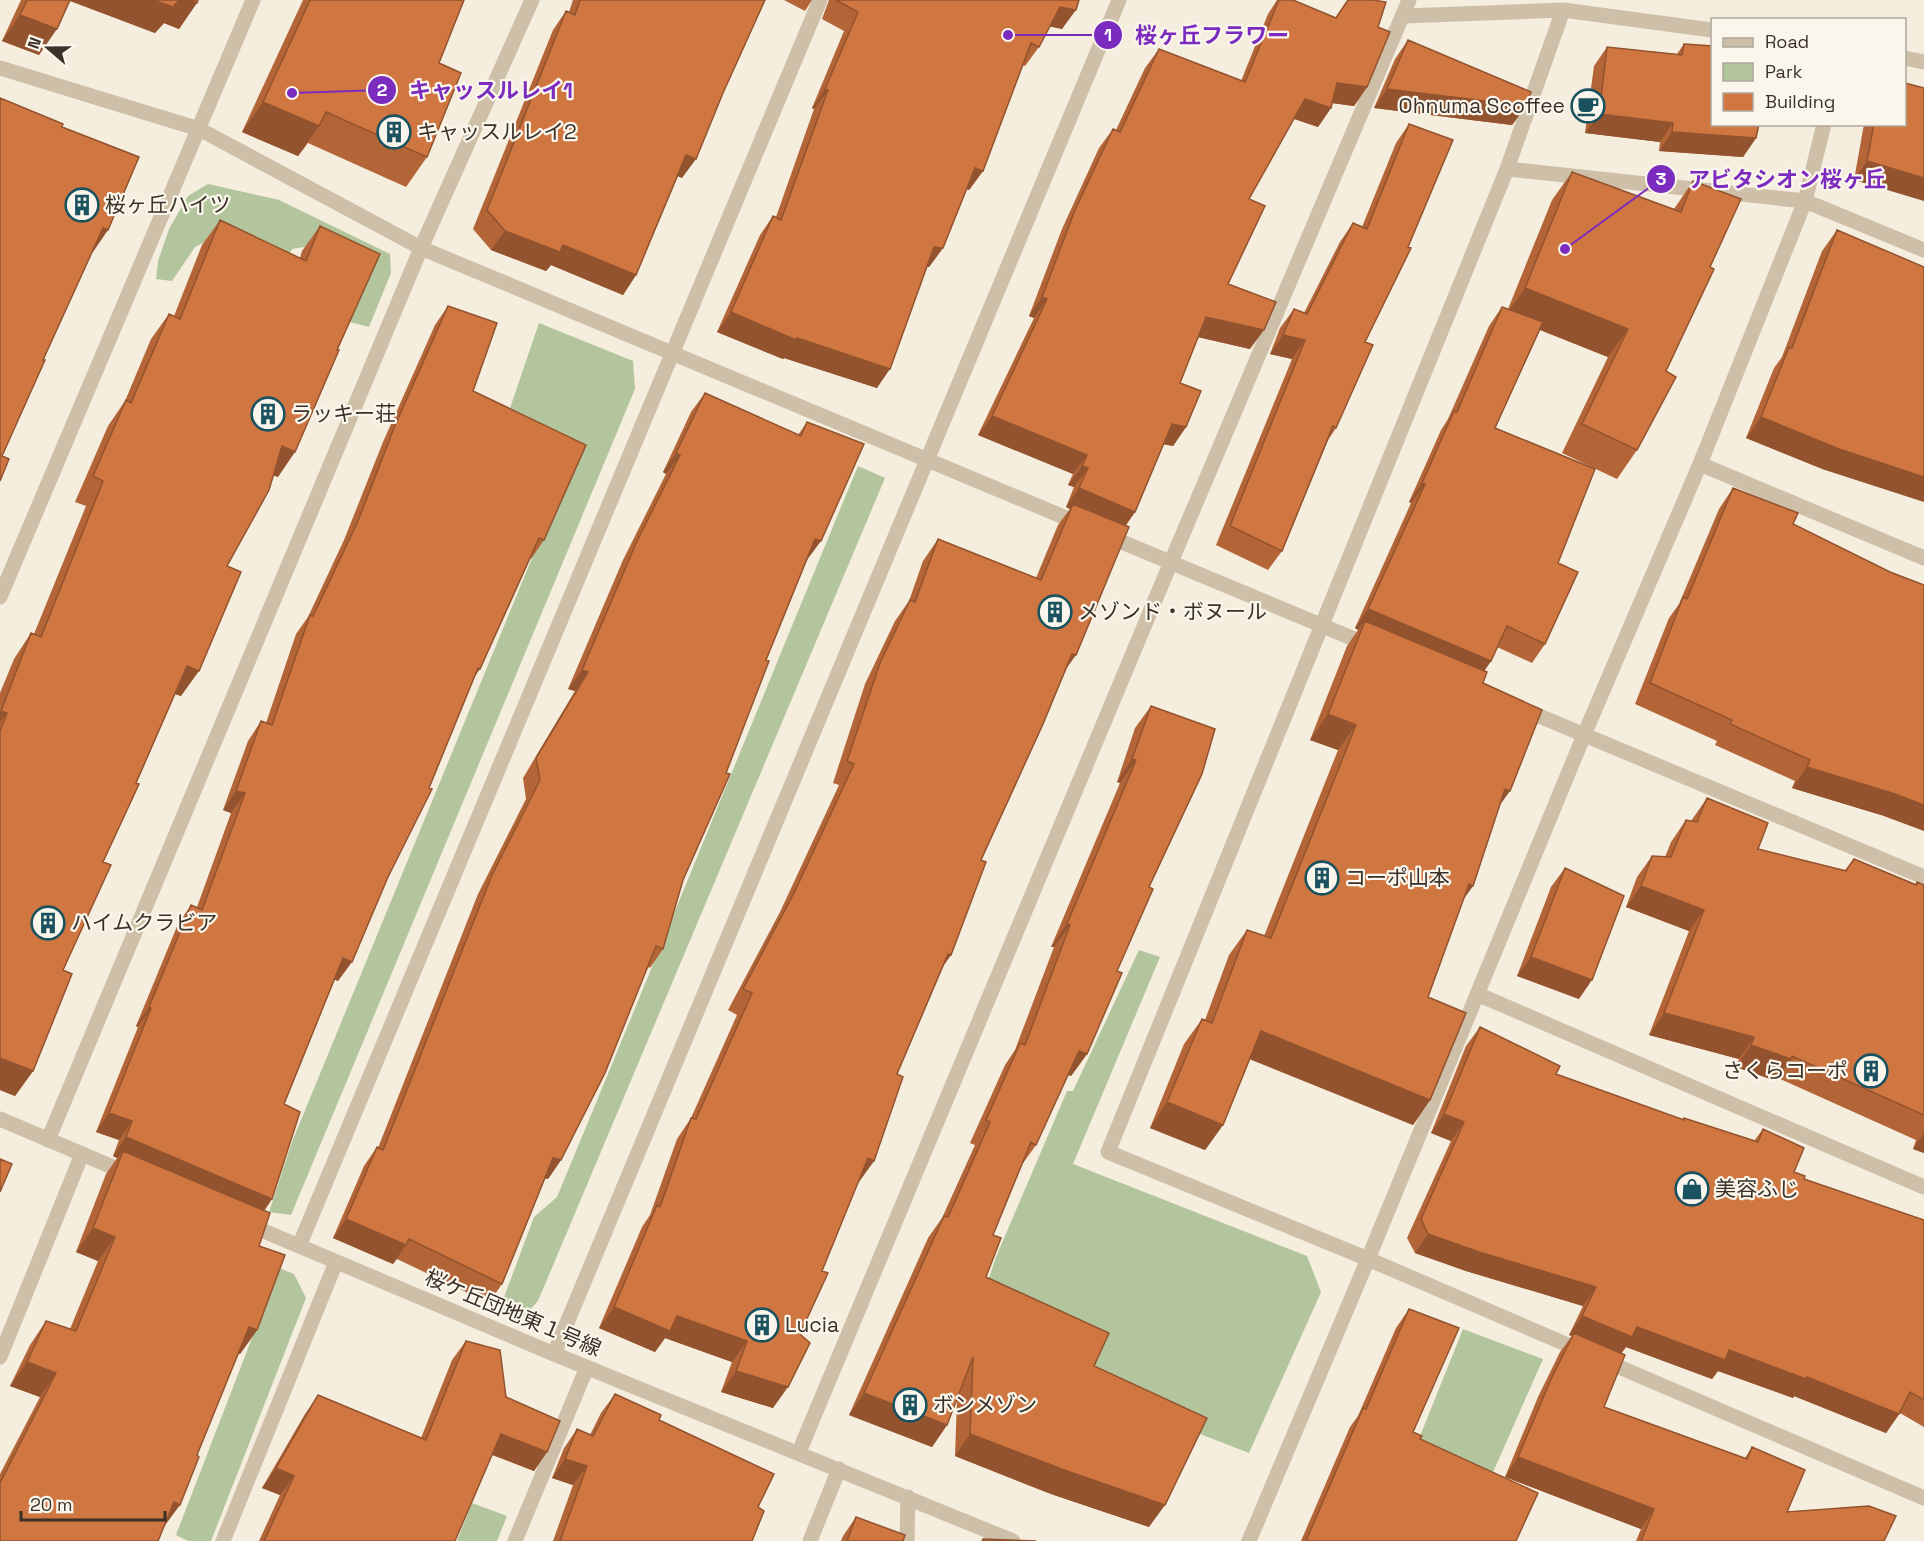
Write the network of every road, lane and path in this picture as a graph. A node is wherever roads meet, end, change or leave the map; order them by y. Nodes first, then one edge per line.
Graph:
1 (254, 0) edge
2 (531, 0) edge
3 (820, 0) edge
4 (1119, 0) edge
5 (1409, 0) edge
6 (1563, 10) junction
7 (1404, 16) junction
8 (1711, 30) edge
9 (1906, 58) edge
10 (1924, 62) edge
11 (0, 68) edge
12 (1824, 126) edge
13 (199, 129) junction
14 (1507, 169) junction
15 (1805, 201) junction
16 (421, 248) junction
17 (1924, 250) edge
18 (671, 353) junction
19 (927, 460) junction
20 (1700, 464) junction
21 (1924, 558) edge
22 (1171, 562) junction
23 (0, 597) edge
24 (1322, 625) junction
25 (1388, 653) edge
26 (1508, 703) edge
27 (1584, 735) junction
28 (1924, 877) edge
29 (1477, 994) junction
30 (0, 1119) edge
31 (48, 1140) junction
32 (82, 1154) junction
33 (147, 1182) edge
34 (1924, 1187) edge
35 (234, 1218) edge
36 (299, 1246) junction
37 (1368, 1259) junction
38 (336, 1262) junction
39 (554, 1354) junction
40 (0, 1357) edge
41 (587, 1367) junction
42 (799, 1452) junction
43 (839, 1469) junction
44 (908, 1497) junction
45 (1924, 1498) edge
46 (223, 1541) edge
47 (515, 1541) edge
48 (810, 1541) edge
49 (907, 1541) edge
50 (1012, 1541) edge
51 (1249, 1541) edge

1 - 13 street
2 - 16 street
3 - 18 street
4 - 19 street
5 - 7 street
6 - 7 street
6 - 8 street
6 - 14 street
7 - 22 street
9 - 10 street
11 - 13 street
12 - 15 street
13 - 16 street
13 - 23 street
14 - 15 street
14 - 24 street
15 - 17 street
15 - 20 street
16 - 18 street
16 - 31 street
18 - 19 street
18 - 36 street
19 - 22 street
19 - 39 street
20 - 21 street
20 - 27 street
22 - 24 street
22 - 42 street
24 - 25 street
24 - 37 street
26 - 27 street
27 - 28 street
27 - 29 street
29 - 34 street
29 - 37 street
30 - 31 street
31 - 32 street
32 - 33 street
32 - 40 street
35 - 36 street, 桜ケ丘団地東１号線
36 - 38 street, 桜ケ丘団地東１号線
37 - 45 street
37 - 51 street
38 - 39 street, 桜ケ丘団地東１号線
38 - 46 street
39 - 41 street, 桜ケ丘団地東１号線
41 - 42 street, 桜ケ丘団地東１号線
41 - 47 street
42 - 43 street, 桜ケ丘団地東１号線
43 - 44 street, 桜ケ丘団地東１号線
43 - 48 street
44 - 49 street
44 - 50 street, 桜ケ丘団地東１号線

